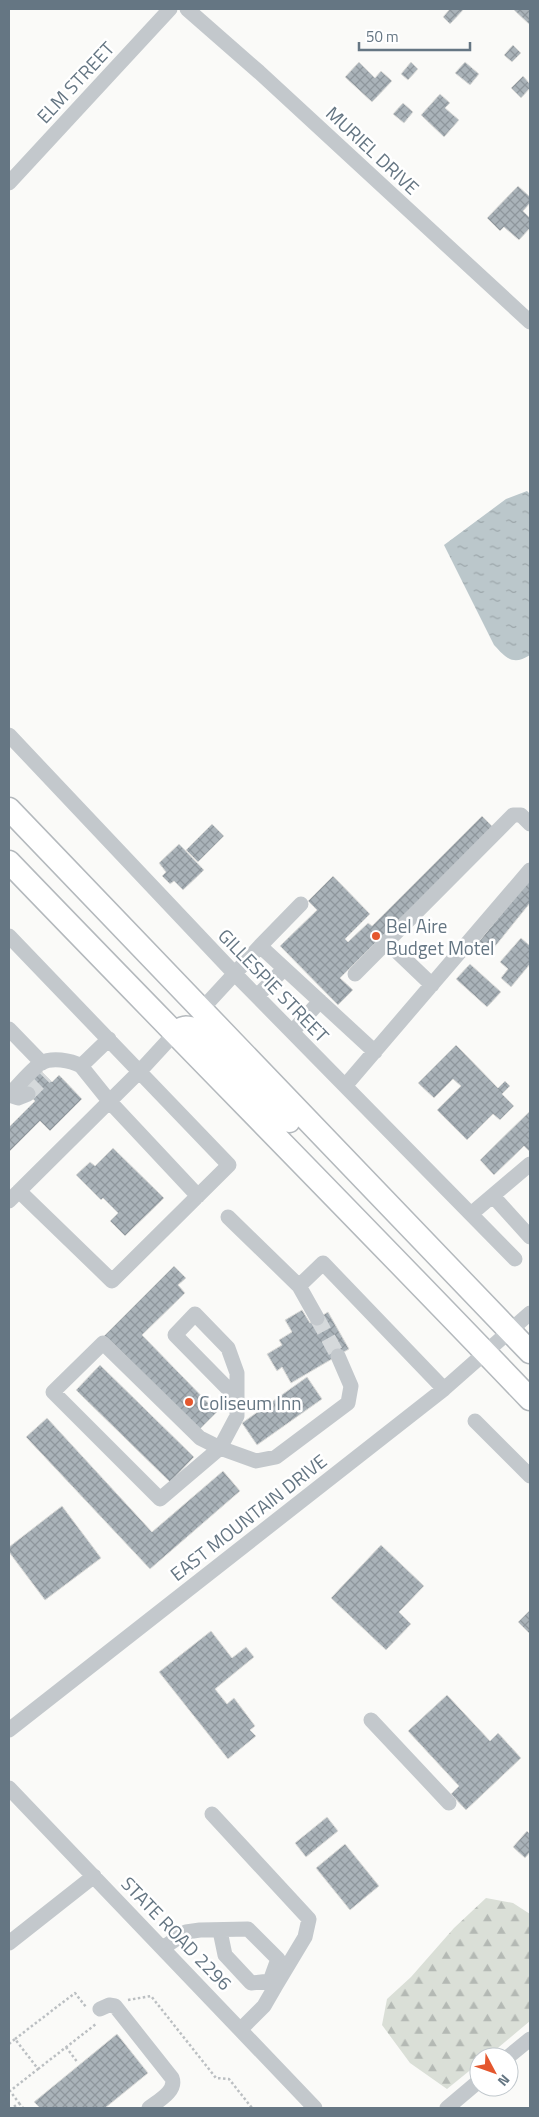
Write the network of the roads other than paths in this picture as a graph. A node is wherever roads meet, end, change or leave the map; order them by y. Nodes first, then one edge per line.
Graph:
1 (170, 9) edge
2 (187, 9) edge
3 (9, 183) edge
4 (530, 322) edge
5 (9, 735) edge
6 (9, 809) edge
7 (530, 824) edge
8 (9, 862) edge
9 (530, 870) edge
10 (301, 904) dead end
11 (9, 936) edge
12 (387, 942) junction
13 (260, 946) junction
14 (284, 969) junction
15 (234, 973) junction
16 (356, 974) dead end
17 (432, 985) junction
18 (257, 996) junction
19 (320, 1002) junction
20 (202, 1009) junction
21 (9, 1029) edge
22 (292, 1032) junction
23 (175, 1033) junction
24 (109, 1039) junction
25 (374, 1052) junction
26 (80, 1066) junction
27 (46, 1067) junction
28 (140, 1071) junction
29 (345, 1086) junction
30 (28, 1094) tunnel mouth
31 (9, 1095) edge
32 (110, 1102) junction
33 (530, 1164) edge
34 (14, 1196) edge
35 (198, 1196) junction
36 (493, 1196) junction
37 (389, 1206) junction
38 (471, 1214) junction
39 (228, 1217) dead end
40 (530, 1237) edge
41 (515, 1259) dead end
42 (299, 1286) junction
43 (530, 1312) edge
44 (317, 1318) tunnel mouth
45 (509, 1330) junction
46 (486, 1351) junction
47 (530, 1352) edge
48 (338, 1356) tunnel mouth
49 (444, 1388) junction
50 (236, 1396) junction
51 (530, 1399) edge
52 (475, 1421) dead end
53 (220, 1448) junction
54 (530, 1476) edge
55 (372, 1720) dead end
56 (9, 1730) edge
57 (9, 1788) edge
58 (449, 1804) dead end
59 (212, 1814) dead end
60 (94, 1876) junction
61 (220, 1931) junction
62 (9, 1943) edge
63 (163, 1948) junction
64 (273, 1984) junction
65 (93, 2008) road end
66 (242, 2029) junction
67 (530, 2039) edge
68 (519, 2048) edge
69 (469, 2089) edge
70 (149, 2108) edge
71 (315, 2108) edge
72 (447, 2108) edge

1 - 3 street, ELM STREET
2 - 4 street, MURIEL DRIVE
5 - 15 street, GILLESPIE STREET
6 - 20 highway
7 - 12 street
8 - 23 highway
9 - 17 street
10 - 13 street
11 - 24 street
12 - 16 street
12 - 17 street
13 - 14 street
13 - 15 street
14 - 18 street
14 - 19 street
15 - 18 street, GILLESPIE STREET
15 - 20 street
17 - 25 street
18 - 22 street, GILLESPIE STREET
19 - 22 street
19 - 25 street
20 - 37 highway
21 - 27 street
22 - 29 street, GILLESPIE STREET
23 - 28 street
23 - 37 highway
23 - 46 highway
24 - 26 street
24 - 28 street
25 - 29 street
26 - 27 street
26 - 32 street
27 - 31 street
28 - 32 street
28 - 35 street
29 - 38 street, GILLESPIE STREET
30 - 31 street
32 - 34 street
32 - 35 street
33 - 36 street
34 - 35 street
36 - 38 street
36 - 40 street
37 - 45 highway
38 - 41 street, GILLESPIE STREET
39 - 42 street
42 - 44 street
42 - 49 street
43 - 45 street, EAST MOUNTAIN DRIVE
45 - 46 street, EAST MOUNTAIN DRIVE
45 - 47 highway
46 - 49 street, EAST MOUNTAIN DRIVE
46 - 51 highway
48 - 53 street
49 - 56 street, EAST MOUNTAIN DRIVE
50 - 50 street
50 - 53 street
52 - 54 street
53 - 53 street
55 - 58 street
57 - 60 street, STATE ROAD 2296
59 - 64 street
60 - 62 street
60 - 63 street, STATE ROAD 2296
61 - 63 street
61 - 64 street
61 - 64 street
63 - 66 street, STATE ROAD 2296
64 - 66 street
65 - 70 street
66 - 71 street, STATE ROAD 2296
67 - 68 street
69 - 72 street

